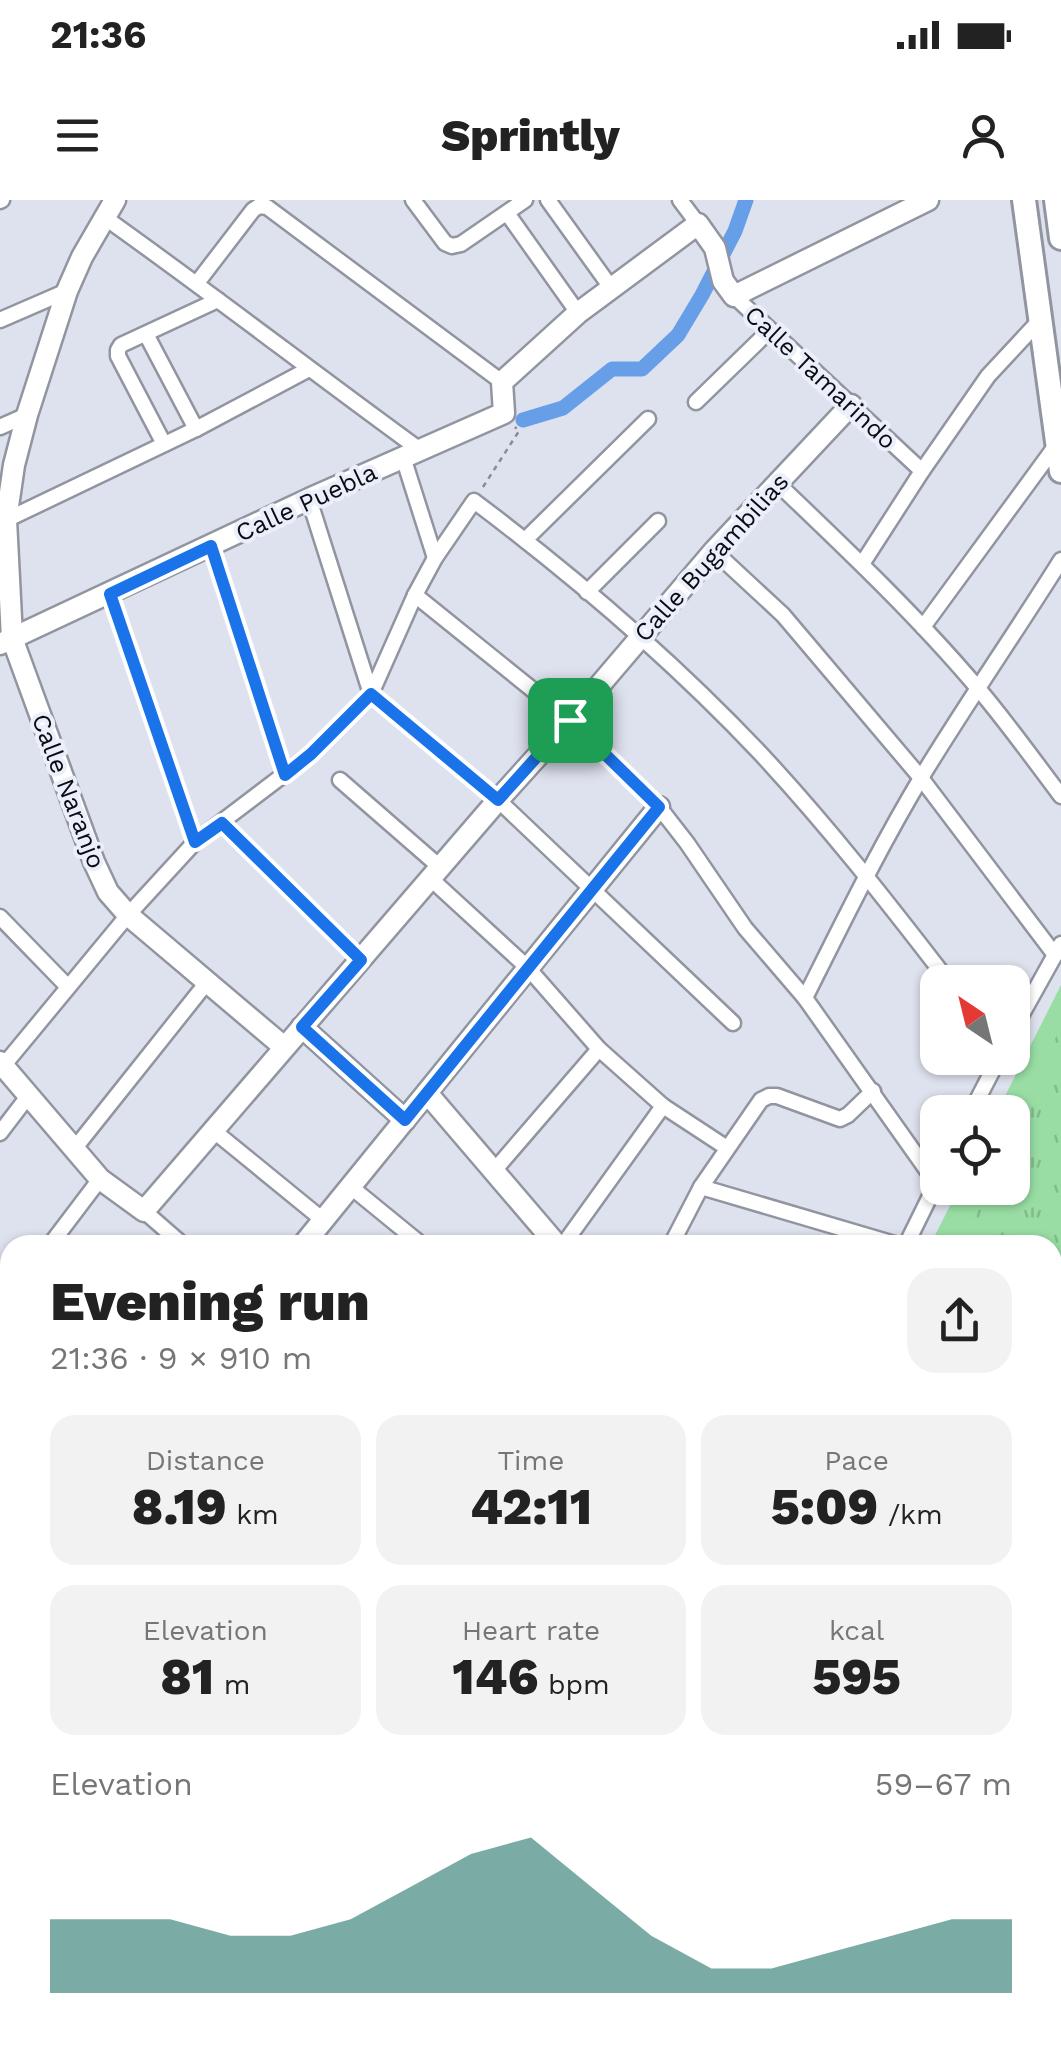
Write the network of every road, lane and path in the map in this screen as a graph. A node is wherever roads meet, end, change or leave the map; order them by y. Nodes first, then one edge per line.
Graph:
1 (413, 200) edge
2 (525, 200) edge
3 (548, 200) edge
4 (680, 200) edge
5 (928, 200) edge
6 (1024, 200) edge
7 (1056, 200) edge
8 (110, 209) edge
9 (507, 213) junction
10 (698, 224) junction
11 (1061, 238) edge
12 (197, 282) junction
13 (612, 288) junction
14 (729, 289) junction
15 (67, 291) junction
16 (218, 300) junction
17 (578, 312) junction
18 (0, 320) edge
19 (1040, 320) junction
20 (770, 331) junction
21 (146, 334) junction
22 (308, 369) junction
23 (502, 382) junction
24 (696, 402) dead end
25 (850, 405) junction
26 (504, 412) junction
27 (27, 414) junction
28 (648, 419) dead end
29 (0, 427) edge
30 (196, 429) junction
31 (164, 444) junction
32 (1057, 444) junction
33 (411, 453) junction
34 (922, 471) junction
35 (1061, 471) edge
36 (776, 482) junction
37 (309, 499) junction
38 (474, 501) junction
39 (4, 510) edge
40 (658, 520) dead end
41 (525, 540) junction
42 (211, 546) junction
43 (714, 551) junction
44 (435, 558) junction
45 (1061, 560) edge
46 (862, 564) junction
47 (588, 592) junction
48 (110, 594) junction
49 (415, 595) junction
50 (922, 627) junction
51 (640, 637) junction
52 (6, 641) edge
53 (976, 687) junction
54 (371, 694) junction
55 (570, 720) junction
56 (285, 775) junction
57 (921, 778) junction
58 (340, 780) dead end
59 (1061, 796) edge
60 (498, 800) junction
61 (659, 807) junction
62 (222, 823) junction
63 (195, 842) junction
64 (436, 873) junction
65 (866, 875) junction
66 (593, 888) junction
67 (128, 915) junction
68 (0, 916) edge
69 (1058, 949) edge
70 (361, 960) junction
71 (936, 965) edge
72 (528, 968) junction
73 (208, 981) junction
74 (68, 987) junction
75 (805, 998) junction
76 (1030, 1000) edge
77 (733, 1023) dead end
78 (302, 1027) junction
79 (284, 1047) junction
80 (599, 1049) junction
81 (2, 1064) edge
82 (873, 1091) junction
83 (427, 1093) junction
84 (29, 1095) junction
85 (663, 1106) junction
86 (405, 1120) junction
87 (214, 1131) junction
88 (0, 1133) edge
89 (75, 1148) junction
90 (727, 1148) junction
91 (920, 1158) edge
92 (493, 1172) junction
93 (100, 1179) junction
94 (351, 1187) junction
95 (701, 1187) junction
96 (926, 1205) edge
97 (144, 1211) junction
98 (324, 1220) junction
99 (166, 1231) junction
100 (58, 1235) edge
101 (163, 1235) edge
102 (171, 1235) edge
103 (312, 1235) edge
104 (410, 1235) edge
105 (551, 1235) edge
106 (567, 1235) edge
107 (675, 1235) edge
108 (864, 1235) edge
109 (911, 1235) edge

1 - 9 street
2 - 9 street
3 - 13 street
4 - 10 street
5 - 14 street
6 - 19 main road
7 - 11 main road
8 - 12 street
8 - 15 street, Calle Naranjo
9 - 17 street
10 - 13 street
10 - 14 street
12 - 16 street
12 - 23 street
13 - 17 street
14 - 20 street, Calle Tamarindo
15 - 18 street
15 - 27 street, Calle Naranjo
16 - 21 street
16 - 22 street
17 - 23 street
19 - 32 main road
19 - 34 street
20 - 24 street
20 - 25 street, Calle Tamarindo
21 - 30 street
21 - 31 street
22 - 30 street
22 - 33 street
23 - 26 street
25 - 34 street, Calle Tamarindo
25 - 36 street, Calle Bugambilias
26 - 33 street, Calle Puebla
26 - 38 path
27 - 29 street
27 - 39 street, Calle Naranjo
28 - 41 street
30 - 31 street
31 - 39 street
32 - 35 main road
32 - 50 street
33 - 37 street, Calle Puebla
33 - 44 street
34 - 46 street
36 - 43 street, Calle Bugambilias
36 - 46 street
37 - 42 street, Calle Puebla
37 - 54 street
38 - 41 street
38 - 44 street
39 - 52 street, Calle Naranjo
40 - 47 street
41 - 47 street
42 - 48 street, Calle Puebla
42 - 56 street
43 - 51 street, Calle Bugambilias
43 - 57 street
44 - 49 street
45 - 53 street
46 - 50 street
47 - 51 street
48 - 52 street, Calle Puebla
48 - 63 street
49 - 54 street
49 - 55 street
50 - 53 street
51 - 55 street, Calle Bugambilias
51 - 65 street
52 - 67 street, Calle Naranjo
53 - 57 street
53 - 59 street
54 - 56 street
54 - 60 street
55 - 60 street, Calle Bugambilias
55 - 61 street
56 - 62 street
57 - 65 street
57 - 69 street
58 - 64 street
60 - 64 street, Calle Bugambilias
60 - 66 street
61 - 66 street
61 - 75 street
62 - 63 street
62 - 70 street
63 - 67 street
64 - 70 street, Calle Bugambilias
64 - 72 street
65 - 71 street
65 - 75 street
66 - 72 street
66 - 77 street
67 - 73 street, Calle Naranjo
67 - 74 street
68 - 74 street
69 - 76 street
70 - 78 street, Calle Bugambilias
72 - 80 street
72 - 83 street
73 - 79 street, Calle Naranjo
73 - 89 street
74 - 81 street
75 - 82 street
78 - 79 street, Calle Bugambilias
78 - 86 street
79 - 87 street, Calle Bugambilias
80 - 85 street
80 - 92 street
81 - 84 street
82 - 90 street
82 - 91 street
83 - 86 street
83 - 92 street
84 - 88 street
84 - 89 street
85 - 90 street
85 - 106 street
86 - 94 street
87 - 97 street, Calle Bugambilias
87 - 98 street
89 - 93 street
90 - 95 street
92 - 105 street
93 - 97 street
93 - 100 street
94 - 98 street
94 - 104 street
95 - 107 street
95 - 108 street
96 - 109 street
97 - 99 street
98 - 103 street
99 - 101 street
99 - 102 street

